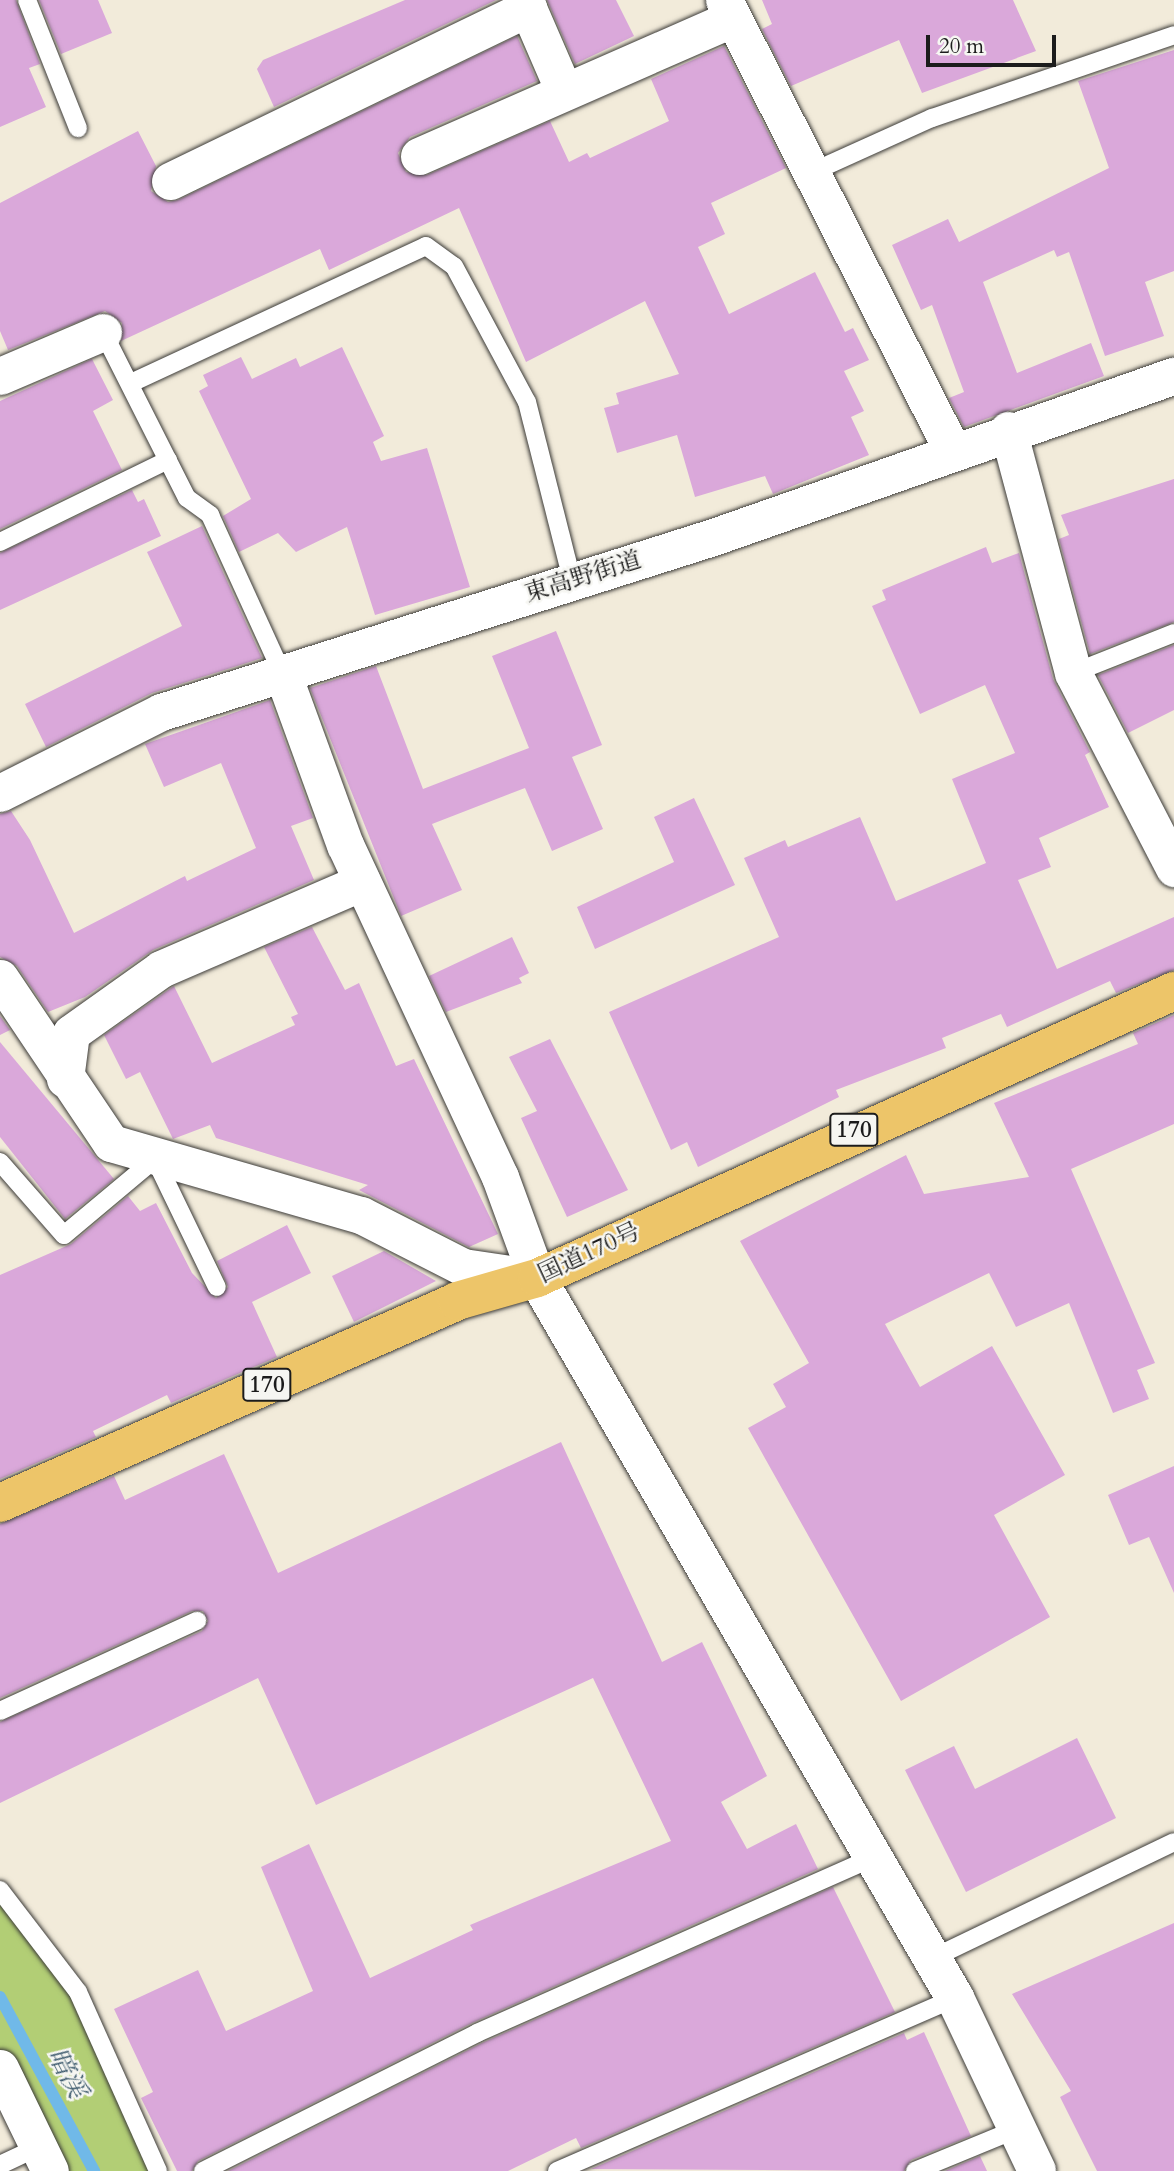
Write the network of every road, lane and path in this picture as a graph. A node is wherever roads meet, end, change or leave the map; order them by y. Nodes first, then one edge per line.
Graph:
1 (27, 0) edge
2 (728, 10) edge
3 (1174, 35) edge
4 (563, 89) junction
5 (78, 128) dead end
6 (419, 156) dead end
7 (810, 173) junction
8 (170, 181) dead end
9 (103, 332) joint
10 (0, 376) edge
11 (1174, 376) edge
12 (131, 383) junction
13 (1007, 430) junction
14 (952, 450) junction
15 (168, 460) junction
16 (0, 542) edge
17 (572, 580) junction
18 (1174, 634) edge
19 (1073, 673) junction
20 (283, 675) junction
21 (0, 793) edge
22 (1174, 868) edge
23 (362, 882) junction
24 (0, 978) edge
25 (1174, 991) edge
26 (65, 1079) junction
27 (155, 1159) junction
28 (0, 1162) edge
29 (537, 1278) junction
30 (217, 1287) dead end
31 (0, 1503) edge
32 (197, 1621) dead end
33 (0, 1711) edge
34 (1174, 1842) edge
35 (874, 1857) junction
36 (0, 1890) edge
37 (933, 1958) junction
38 (955, 1998) junction
39 (0, 2068) edge
40 (1017, 2129) junction
41 (44, 2159) edge
42 (0, 2165) edge
43 (158, 2171) edge
44 (203, 2171) edge
45 (557, 2171) edge
46 (915, 2171) edge
47 (1037, 2171) edge

1 - 5 lane
2 - 4 street
2 - 7 street
3 - 7 lane
4 - 6 street
4 - 8 street
7 - 14 street
9 - 10 street
9 - 12 lane
11 - 13 street, 東高野街道
12 - 15 lane
12 - 17 lane
13 - 14 street, 東高野街道
13 - 19 street
14 - 17 street, 東高野街道
15 - 16 lane
15 - 20 lane
17 - 20 street, 東高野街道
18 - 19 lane
19 - 22 street
20 - 21 street, 東高野街道
20 - 23 street
23 - 26 street
23 - 29 street
24 - 26 street
25 - 29 highway, 国道170号 / 170
26 - 27 street
27 - 28 lane
27 - 29 street
27 - 30 lane
29 - 31 highway, 国道170号 / 170
29 - 35 street
32 - 33 lane
34 - 37 lane
35 - 37 street
35 - 44 lane
36 - 43 lane
37 - 38 street
38 - 40 street
38 - 45 lane
39 - 41 street
40 - 46 lane
40 - 47 street
41 - 42 lane

